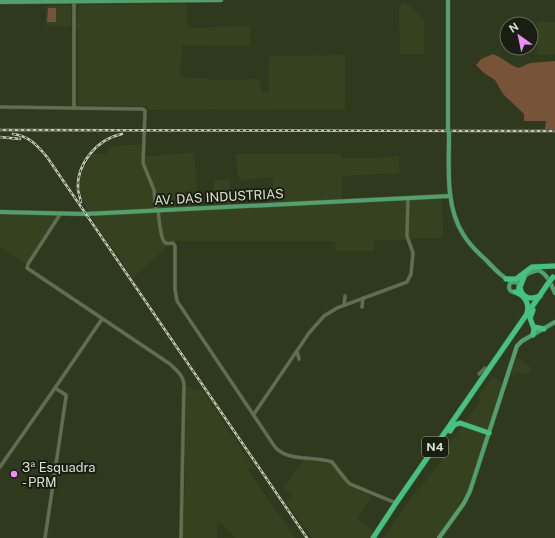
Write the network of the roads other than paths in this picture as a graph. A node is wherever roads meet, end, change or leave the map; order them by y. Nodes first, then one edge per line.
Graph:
1 (221, 0) edge
2 (74, 1) edge
3 (0, 2) edge
4 (447, 2) edge
5 (0, 107) edge
6 (74, 108) junction
7 (450, 190) junction
8 (450, 196) junction
9 (443, 197) junction
10 (408, 198) junction
11 (451, 203) junction
12 (157, 210) junction
13 (0, 212) edge
14 (62, 213) junction
15 (555, 266) edge
16 (524, 276) junction
17 (504, 277) junction
18 (554, 277) edge
19 (514, 282) junction
20 (548, 286) junction
21 (509, 288) junction
22 (517, 289) junction
23 (555, 293) edge
24 (523, 295) junction
25 (345, 296) dead end
26 (540, 296) junction
27 (363, 298) junction
28 (344, 305) junction
29 (362, 307) dead end
30 (533, 310) junction
31 (526, 316) junction
32 (102, 319) junction
33 (555, 322) edge
34 (534, 327) junction
35 (544, 329) junction
36 (533, 335) junction
37 (297, 351) junction
38 (299, 359) dead end
39 (485, 368) dead end
40 (479, 374) dead end
41 (55, 388) junction
42 (254, 414) junction
43 (489, 433) junction
44 (438, 446) junction
45 (0, 467) edge
46 (396, 503) junction
47 (45, 536) edge
48 (181, 538) edge
49 (374, 538) edge
50 (439, 538) edge

1 - 2 main road
2 - 3 main road
2 - 6 street
4 - 7 main road
5 - 6 street
6 - 12 street
7 - 8 main road
7 - 9 main road
8 - 9 main road, AV. DAS INDUSTRIAS
8 - 11 main road
9 - 10 main road, AV. DAS INDUSTRIAS
9 - 11 main road
10 - 12 main road, AV. DAS INDUSTRIAS
10 - 27 street
11 - 17 main road
12 - 14 main road, AV. DAS INDUSTRIAS
12 - 42 street
13 - 14 main road, AV. DAS INDUSTRIAS
14 - 32 street
15 - 17 highway
16 - 19 main road
16 - 22 main road
16 - 23 main road
16 - 24 highway
17 - 19 main road
17 - 21 main road
18 - 20 highway, N4, bridge
19 - 21 main road
19 - 22 main road
20 - 26 highway, N4
20 - 30 highway, N4
21 - 22 main road
22 - 24 highway
22 - 31 highway
24 - 26 highway
25 - 28 street
26 - 31 highway, N4
27 - 28 street
27 - 29 street
28 - 37 street
30 - 34 highway
30 - 44 highway, N4
31 - 46 highway, N4
32 - 41 street
32 - 48 street
33 - 35 main road
34 - 35 highway
34 - 36 highway
35 - 36 main road
36 - 43 main road
37 - 38 street
37 - 42 street
39 - 40 street
41 - 45 street
41 - 47 street
42 - 46 street
43 - 44 highway
43 - 50 main road
44 - 49 highway, N4
46 - 49 highway, N4

